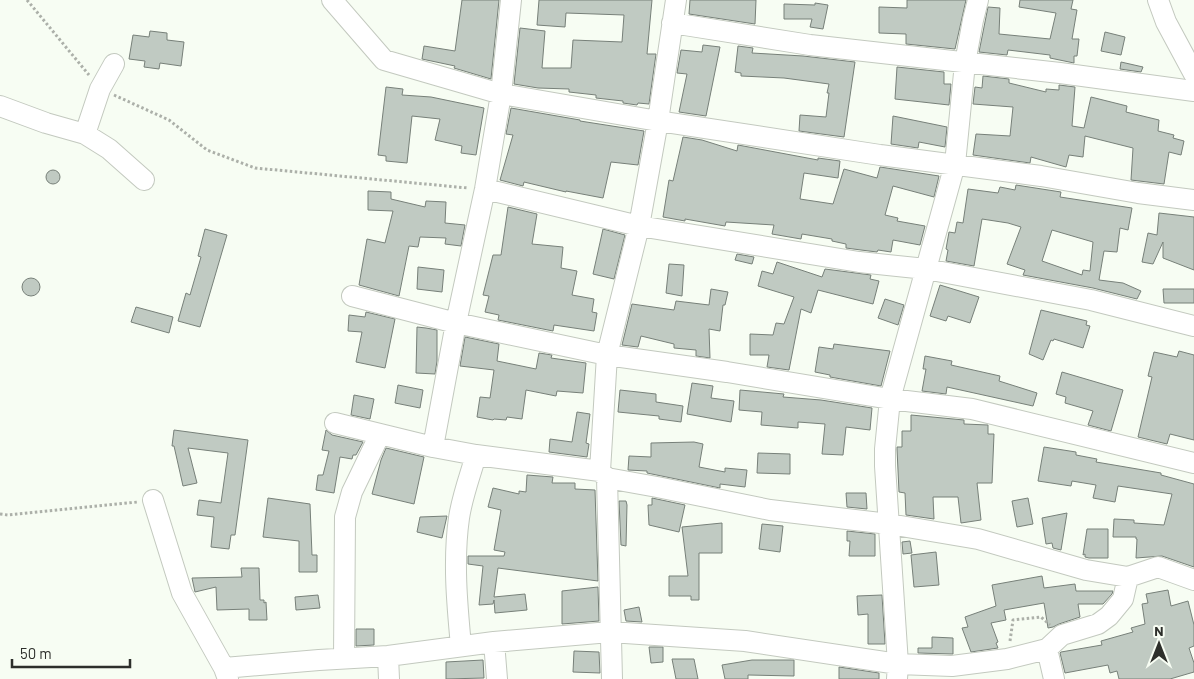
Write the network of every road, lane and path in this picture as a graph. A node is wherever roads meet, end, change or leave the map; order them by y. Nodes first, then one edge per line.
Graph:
1 (27, 0) edge
2 (332, 0) edge
3 (511, 0) edge
4 (676, 0) edge
5 (978, 0) edge
6 (1158, 0) edge
7 (672, 23) junction
8 (965, 63) junction
9 (114, 64) dead end
10 (1194, 74) edge
11 (100, 89) junction
12 (1194, 91) edge
13 (500, 94) junction
14 (0, 106) edge
15 (658, 121) junction
16 (85, 134) junction
17 (955, 164) junction
18 (144, 180) dead end
19 (485, 189) junction
20 (1194, 200) edge
21 (639, 226) junction
22 (926, 269) junction
23 (352, 296) dead end
24 (456, 323) junction
25 (1194, 326) edge
26 (607, 355) junction
27 (890, 399) junction
28 (335, 423) dead end
29 (380, 434) junction
30 (433, 447) junction
31 (476, 455) junction
32 (1194, 463) edge
33 (603, 475) junction
34 (153, 500) joint
35 (0, 514) edge
36 (889, 524) junction
37 (1128, 577) junction
38 (1194, 580) edge
39 (610, 632) junction
40 (1062, 635) junction
41 (494, 642) junction
42 (461, 646) junction
43 (1047, 649) junction
44 (388, 656) junction
45 (344, 658) junction
46 (1007, 658) junction
47 (897, 672) edge
48 (226, 674) edge
49 (388, 679) edge
50 (496, 679) edge
51 (612, 679) edge
52 (1054, 679) edge

1 - 11 path
2 - 13 street
3 - 13 street
4 - 7 street
5 - 8 street
6 - 10 street
7 - 8 street
7 - 15 street
8 - 12 street
8 - 17 street
9 - 11 street
11 - 16 street
11 - 19 path
13 - 15 street
13 - 19 street
14 - 16 street
15 - 17 street
15 - 21 street
16 - 18 street
17 - 20 street
17 - 22 street
19 - 21 street
19 - 24 street
21 - 22 street
21 - 26 street
22 - 25 street
22 - 27 street
23 - 24 street
24 - 26 street
24 - 30 street
26 - 27 street
26 - 33 street
27 - 32 street
27 - 36 street
28 - 29 street
29 - 30 street
29 - 45 street
30 - 31 street
31 - 33 street
31 - 42 street
33 - 36 street
33 - 39 street
34 - 35 path
34 - 48 street
36 - 37 street
36 - 47 street
37 - 38 street
37 - 40 street
39 - 41 street
39 - 47 street
39 - 51 street
40 - 43 street
40 - 46 path
41 - 42 street
41 - 50 street
42 - 44 street
43 - 46 street
43 - 52 street
44 - 45 street
44 - 49 street
45 - 48 street
46 - 47 street

